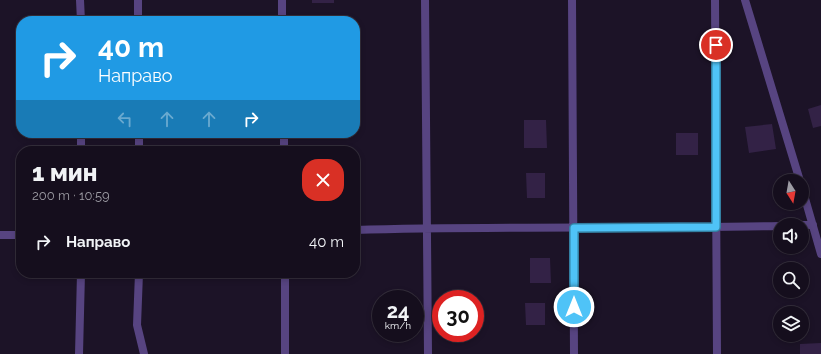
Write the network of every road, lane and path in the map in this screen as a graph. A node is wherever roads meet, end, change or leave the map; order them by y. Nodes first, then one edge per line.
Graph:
1 (80, 0) edge
2 (138, 0) edge
3 (282, 0) edge
4 (425, 0) edge
5 (572, 0) edge
6 (716, 0) edge
7 (745, 0) edge
8 (80, 16) edge
9 (138, 16) edge
10 (282, 16) edge
11 (798, 174) edge
12 (809, 210) edge
13 (809, 225) edge
14 (813, 225) junction
15 (773, 226) edge
16 (716, 227) junction
17 (427, 228) junction
18 (574, 228) junction
19 (360, 230) edge
20 (0, 235) edge
21 (16, 235) edge
22 (821, 254) edge
23 (81, 278) edge
24 (139, 278) edge
25 (285, 278) edge
26 (79, 354) edge
27 (144, 354) edge
28 (285, 354) edge
29 (428, 354) edge
30 (574, 354) edge
31 (717, 354) edge

1 - 8 street
2 - 9 street
3 - 10 street
4 - 17 street
5 - 18 street
6 - 16 street
7 - 11 street
12 - 14 street
13 - 14 street
14 - 22 street
15 - 16 street
16 - 18 street
16 - 31 street
17 - 18 street
17 - 19 street
17 - 29 street
18 - 30 street
20 - 21 street
23 - 26 street
24 - 27 street
25 - 28 street

